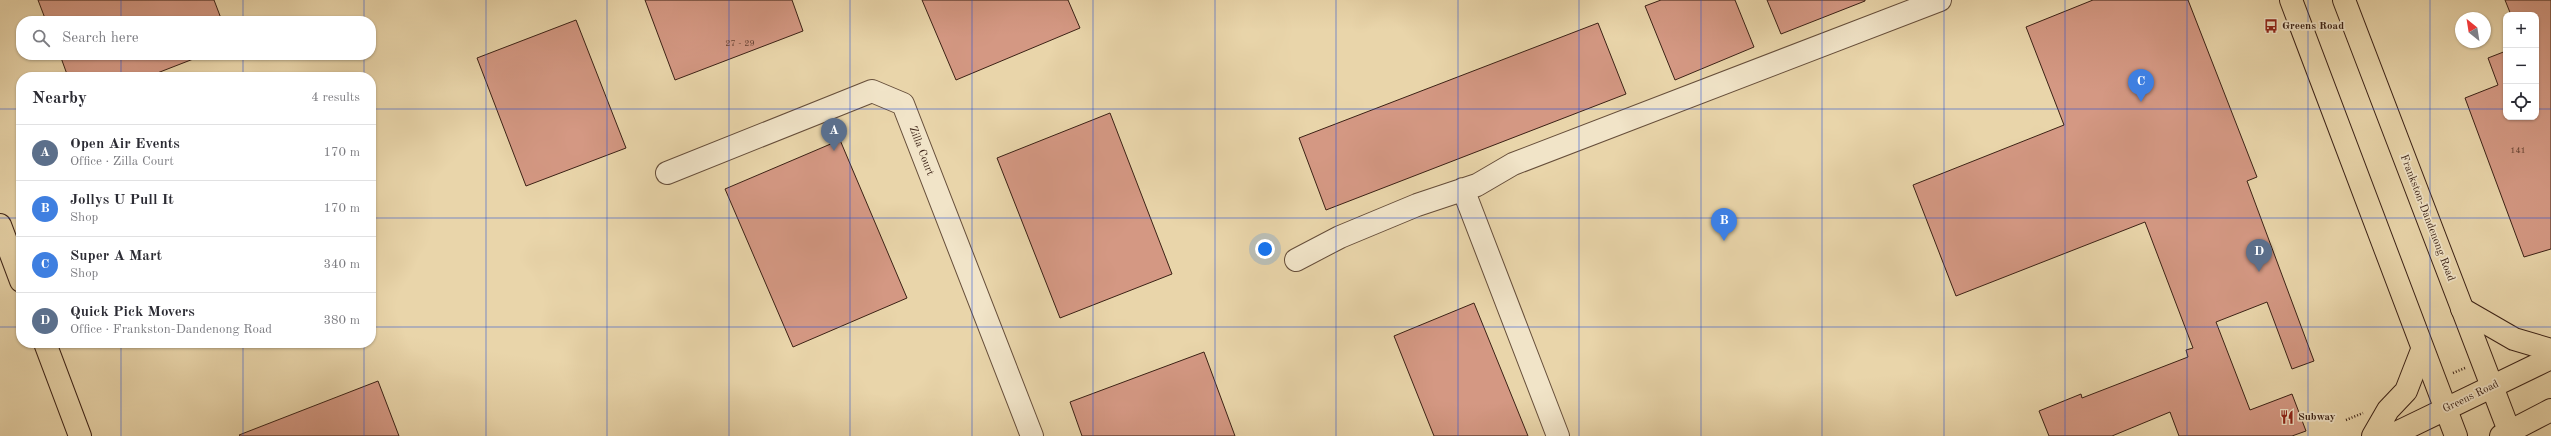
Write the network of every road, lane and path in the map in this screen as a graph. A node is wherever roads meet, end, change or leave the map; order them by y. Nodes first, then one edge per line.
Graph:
1 (1940, 0) edge
2 (2291, 0) edge
3 (2344, 0) edge
4 (667, 173) dead end
5 (1463, 189) junction
6 (0, 225) edge
7 (1296, 260) dead end
8 (16, 268) edge
9 (2462, 309) junction
10 (46, 348) edge
11 (2422, 350) junction
12 (2551, 350) edge
13 (2551, 358) edge
14 (2492, 387) junction
15 (2446, 409) junction
16 (2551, 410) edge
17 (2507, 435) edge
18 (80, 436) edge
19 (1032, 436) edge
20 (1558, 436) edge
21 (2373, 436) edge
22 (2390, 436) edge
23 (2456, 436) edge

1 - 5 street
2 - 11 main road
3 - 9 main road, Frankston-Dandenong Road
4 - 19 street, Zilla Court
5 - 7 street
5 - 20 street
6 - 8 main road
9 - 12 main road
9 - 14 main road, Frankston-Dandenong Road
10 - 18 main road
11 - 15 main road
11 - 21 main road
13 - 14 main road, Greens Road
14 - 15 main road, Greens Road
14 - 17 main road, Frankston-Dandenong Road
15 - 22 main road, Greens Road
15 - 23 main road
16 - 17 main road

